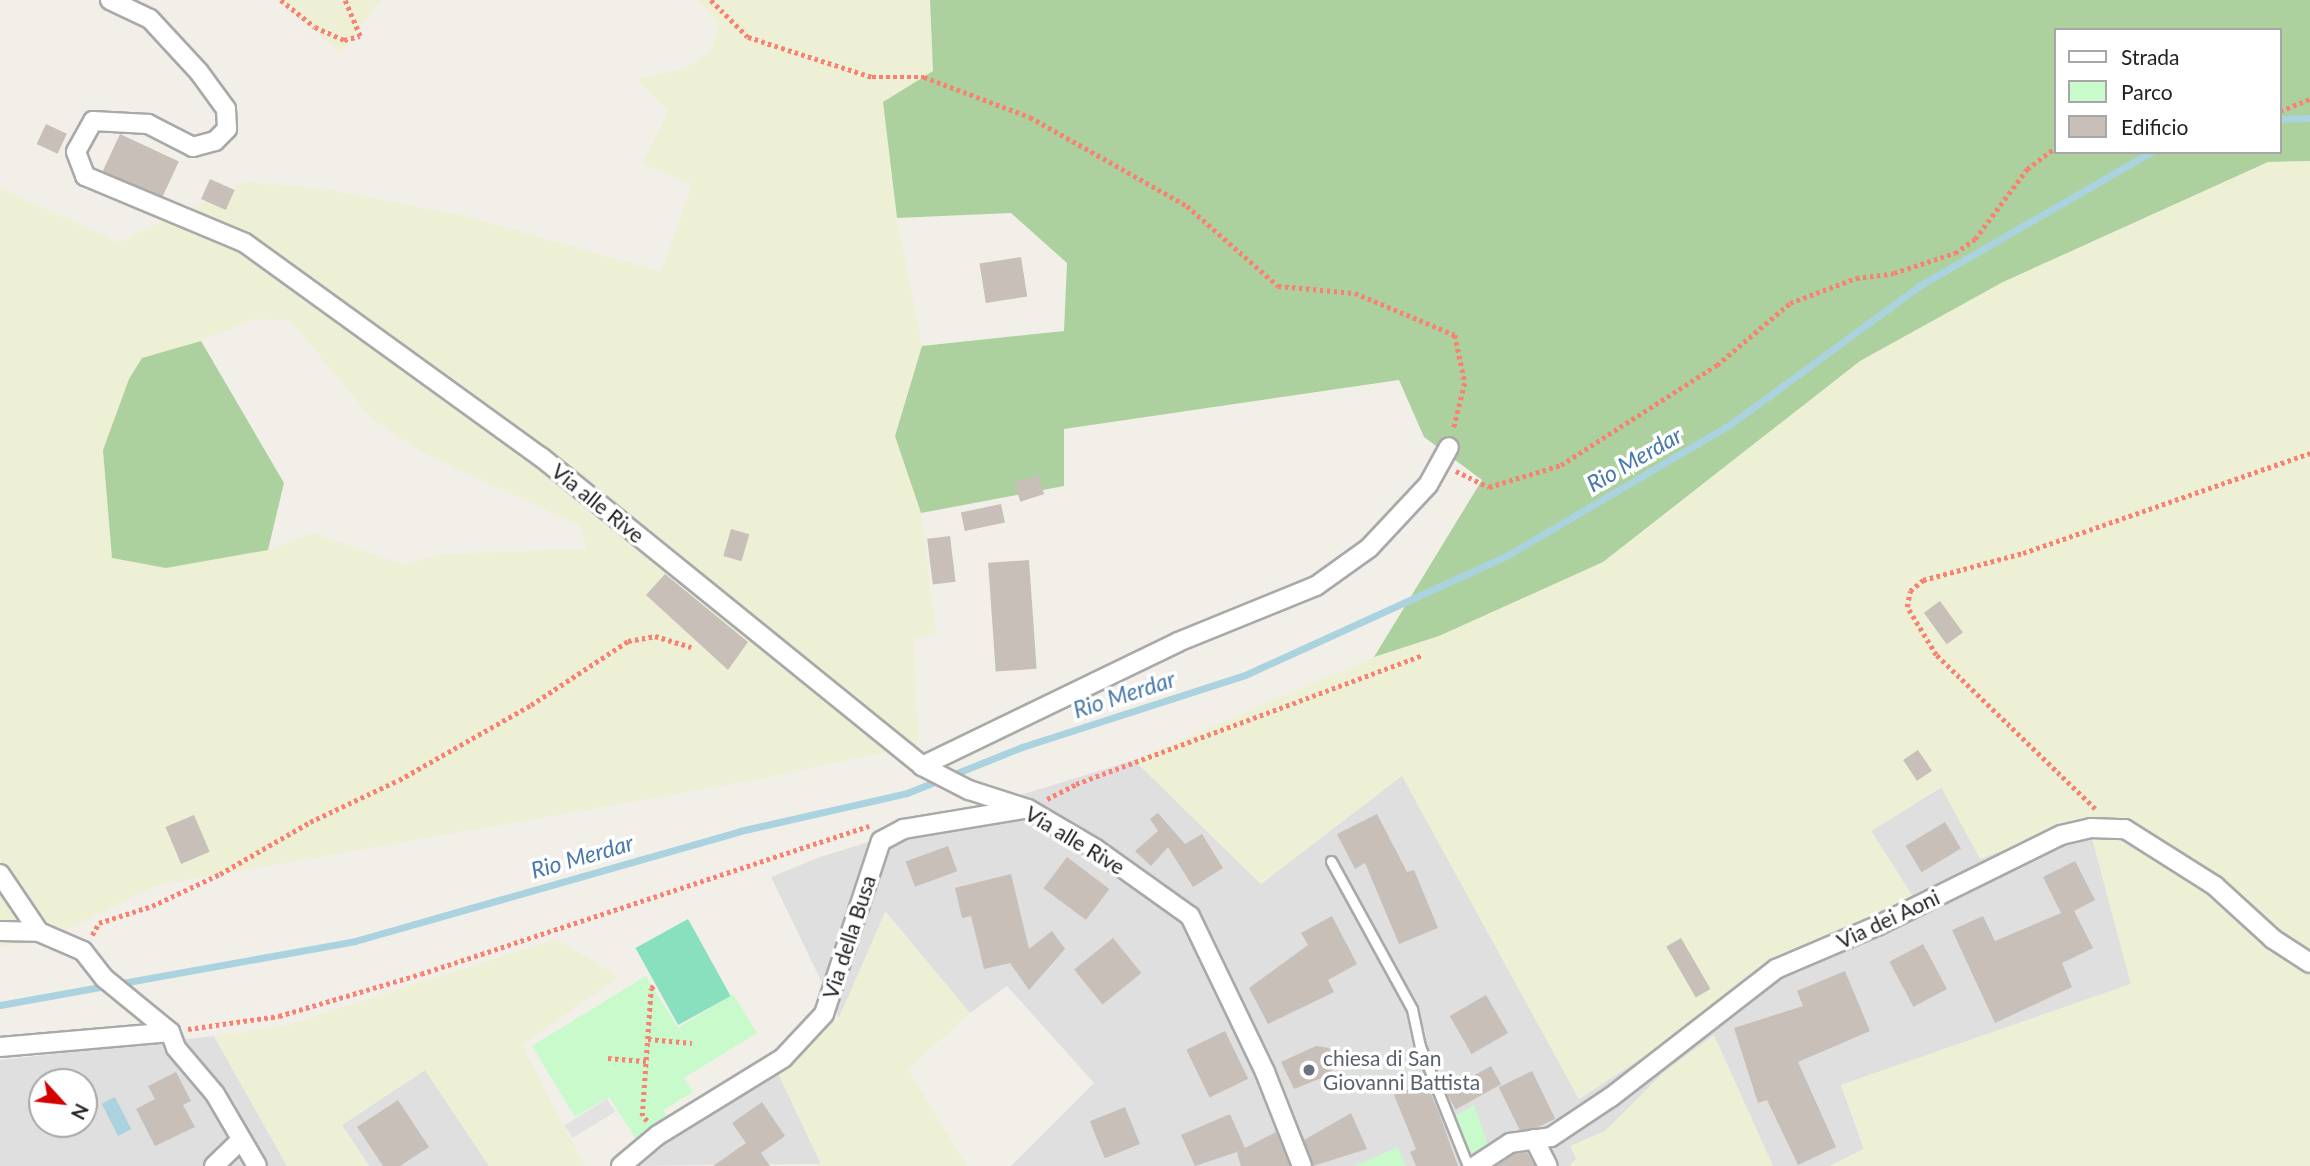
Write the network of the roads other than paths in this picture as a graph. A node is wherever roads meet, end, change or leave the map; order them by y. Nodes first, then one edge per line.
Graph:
1 (110, 0) edge
2 (1449, 447) road end
3 (922, 766) junction
4 (1027, 809) junction
5 (1331, 861) dead end
6 (0, 874) edge
7 (0, 931) edge
8 (39, 932) junction
9 (2310, 963) edge
10 (170, 1032) junction
11 (0, 1047) edge
12 (1534, 1139) junction
13 (240, 1141) junction
14 (214, 1166) edge
15 (257, 1166) edge
16 (621, 1166) edge
17 (1301, 1166) edge
18 (1468, 1166) edge
19 (1475, 1166) edge
20 (1548, 1166) edge

1 - 3 street, Via alle Rive
2 - 3 street
3 - 4 street, Via alle Rive
4 - 16 street, Via della Busa
4 - 17 street, Via alle Rive
5 - 18 lane
6 - 8 street
7 - 8 street
8 - 10 street
9 - 12 street, Via dei Aoni
10 - 11 street
10 - 13 street
12 - 19 street, Via dei Aoni
12 - 20 street
13 - 14 street
13 - 15 street

